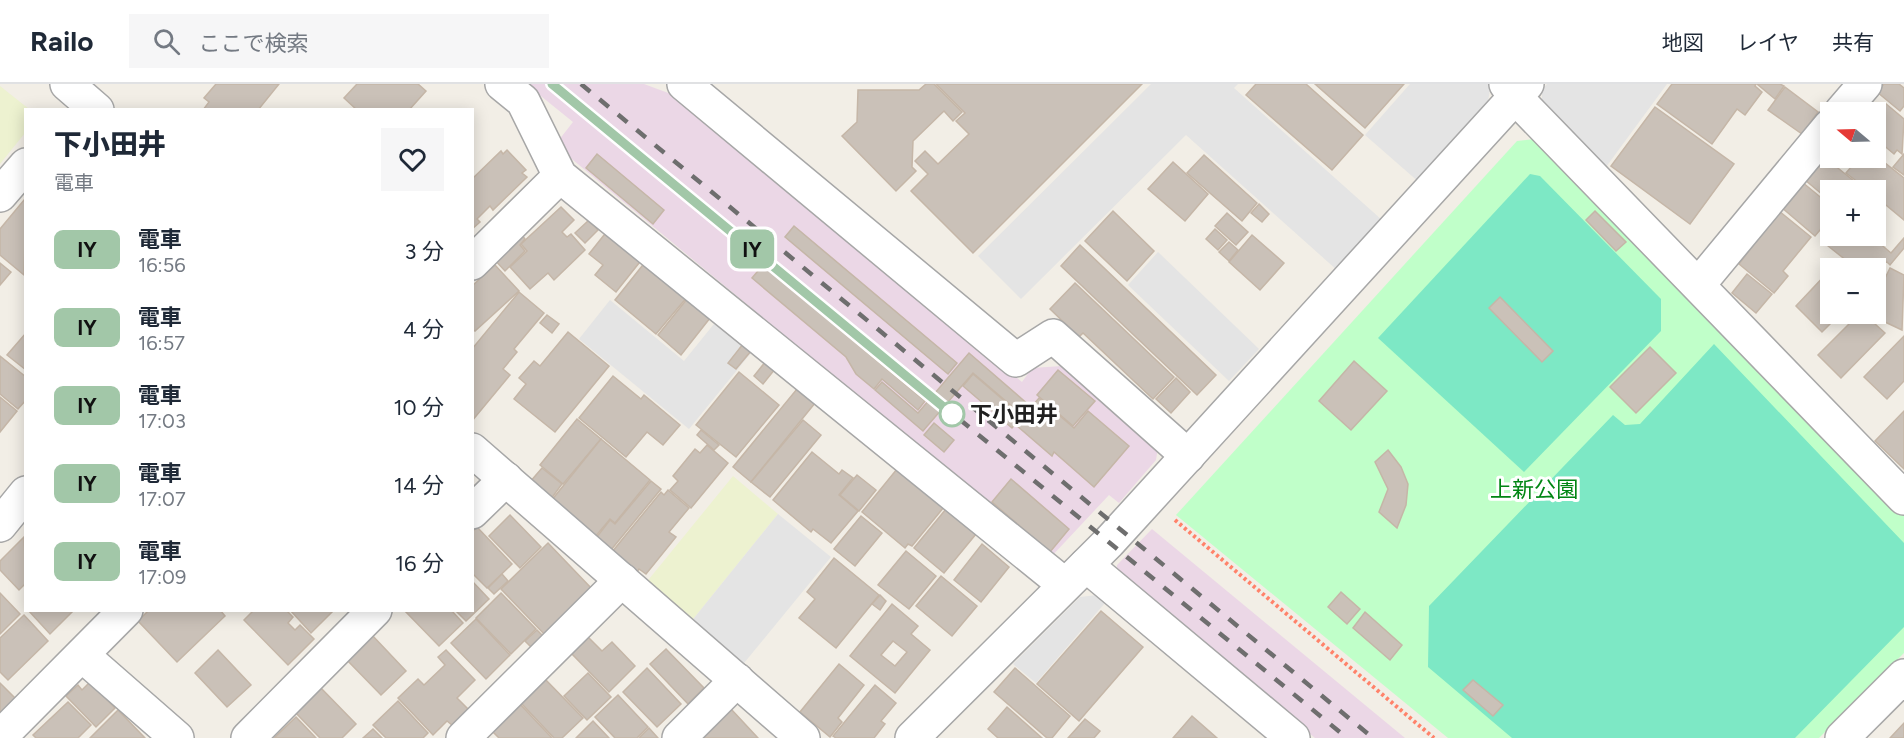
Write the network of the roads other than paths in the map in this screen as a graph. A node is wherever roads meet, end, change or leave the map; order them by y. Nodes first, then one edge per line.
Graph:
1 (502, 84) edge
2 (684, 84) edge
3 (1865, 84) edge
4 (1517, 89) edge
5 (1850, 102) edge
6 (1820, 138) edge
7 (24, 167) edge
8 (560, 176) junction
9 (0, 195) edge
10 (474, 261) edge
11 (1699, 284) junction
12 (474, 452) edge
13 (1188, 456) junction
14 (506, 479) junction
15 (24, 495) edge
16 (1904, 498) edge
17 (474, 510) edge
18 (0, 525) edge
19 (1076, 575) junction
20 (622, 580) junction
21 (124, 612) edge
22 (373, 612) edge
23 (82, 655) junction
24 (1904, 676) edge
25 (737, 680) junction
26 (0, 737) edge
27 (177, 738) edge
28 (248, 738) edge
29 (463, 738) edge
30 (679, 738) edge
31 (803, 738) edge
32 (912, 738) edge
33 (1293, 738) edge
34 (1842, 738) edge

1 - 8 street
2 - 13 street
3 - 5 street
4 - 11 street
4 - 13 street
6 - 11 street
7 - 9 street
8 - 10 street
8 - 19 street
11 - 16 street
12 - 14 street
13 - 19 street
14 - 17 street
14 - 20 street
15 - 18 street
19 - 32 street
19 - 33 street
20 - 25 street
20 - 29 street
21 - 23 street
22 - 28 street
23 - 26 street
23 - 27 street
24 - 34 street
25 - 30 street
25 - 31 street

